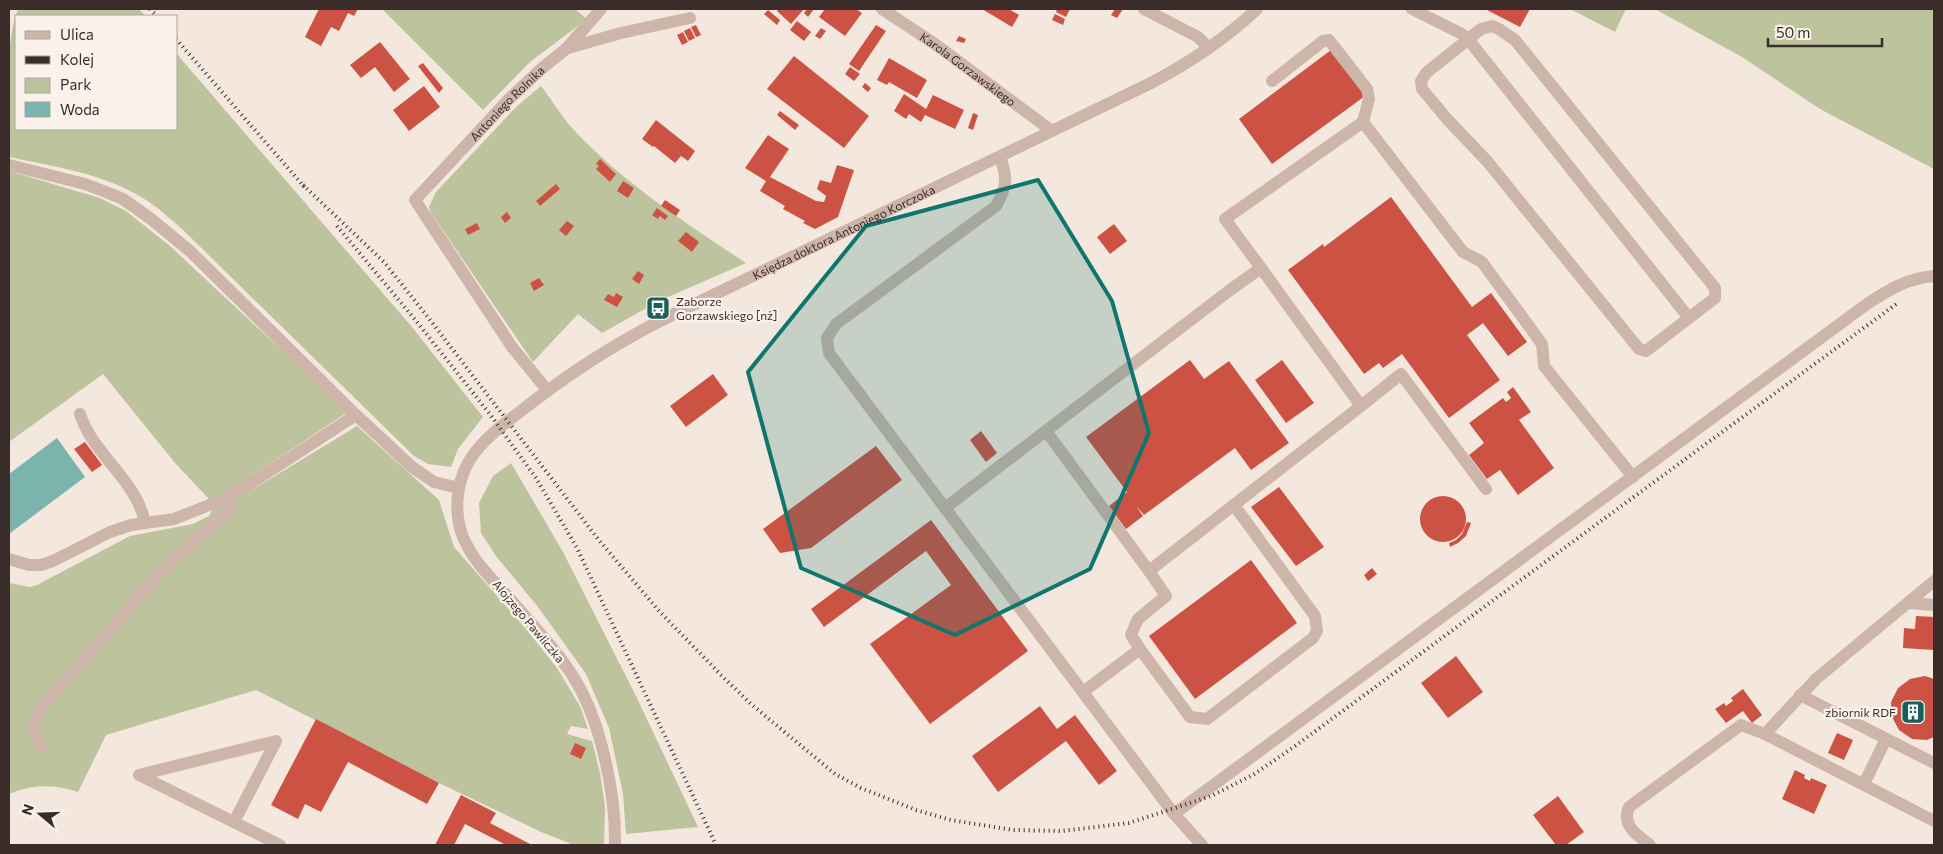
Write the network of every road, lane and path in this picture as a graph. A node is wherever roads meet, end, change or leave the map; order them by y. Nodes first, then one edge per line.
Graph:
1 (601, 9) edge
2 (882, 9) edge
3 (1144, 9) edge
4 (1257, 9) edge
5 (1412, 9) edge
6 (690, 18) dead end
7 (1468, 39) junction
8 (567, 48) junction
9 (1209, 48) junction
10 (1272, 81) dead end
11 (1363, 122) junction
12 (1052, 131) junction
13 (1000, 157) junction
14 (9, 165) edge
15 (1260, 268) junction
16 (1934, 276) edge
17 (1689, 318) junction
18 (547, 390) junction
19 (1360, 406) junction
20 (80, 414) dead end
21 (356, 415) junction
22 (1046, 431) junction
23 (1633, 477) junction
24 (459, 488) junction
25 (1486, 489) dead end
26 (227, 497) junction
27 (1234, 505) junction
28 (945, 508) junction
29 (145, 523) junction
30 (9, 559) edge
31 (1149, 572) junction
32 (1934, 581) edge
33 (1908, 603) junction
34 (1934, 606) edge
35 (1140, 649) junction
36 (1083, 692) junction
37 (1800, 695) junction
38 (1765, 734) junction
39 (1886, 739) junction
40 (41, 746) dead end
41 (1934, 763) edge
42 (1864, 784) junction
43 (1174, 814) junction
44 (1934, 821) edge
45 (234, 822) junction
46 (280, 845) edge
47 (615, 845) edge
48 (1202, 845) edge
49 (1650, 845) edge

1 - 8 street, Antoniego Rolnika
2 - 12 street, Karola Gorzawskiego
3 - 9 street
4 - 9 street, Księdza doktora Antoniego Korczoka
5 - 7 street
6 - 8 street
7 - 17 street
7 - 17 street
7 - 17 street
8 - 18 street, Antoniego Rolnika
9 - 12 street, Księdza doktora Antoniego Korczoka
10 - 11 street
11 - 15 street
11 - 23 street
12 - 13 street, Księdza doktora Antoniego Korczoka
13 - 18 street, Księdza doktora Antoniego Korczoka
13 - 28 street
14 - 21 street
15 - 19 street
15 - 22 street
16 - 23 street
18 - 24 street, Księdza doktora Antoniego Korczoka
19 - 25 street
19 - 27 street
20 - 29 street
21 - 24 street
21 - 26 street
22 - 28 street
22 - 31 street
23 - 43 street
24 - 47 street, Alojzego Pawliczka
26 - 29 street
26 - 40 street
27 - 31 street
27 - 35 street
28 - 36 street
29 - 30 street
31 - 35 street
32 - 33 street
33 - 34 street
33 - 37 street
35 - 36 street
36 - 43 street
37 - 38 street
37 - 39 street
38 - 42 street
38 - 49 street
39 - 41 street
39 - 42 street
42 - 44 street
43 - 48 street
45 - 45 street
45 - 46 street

